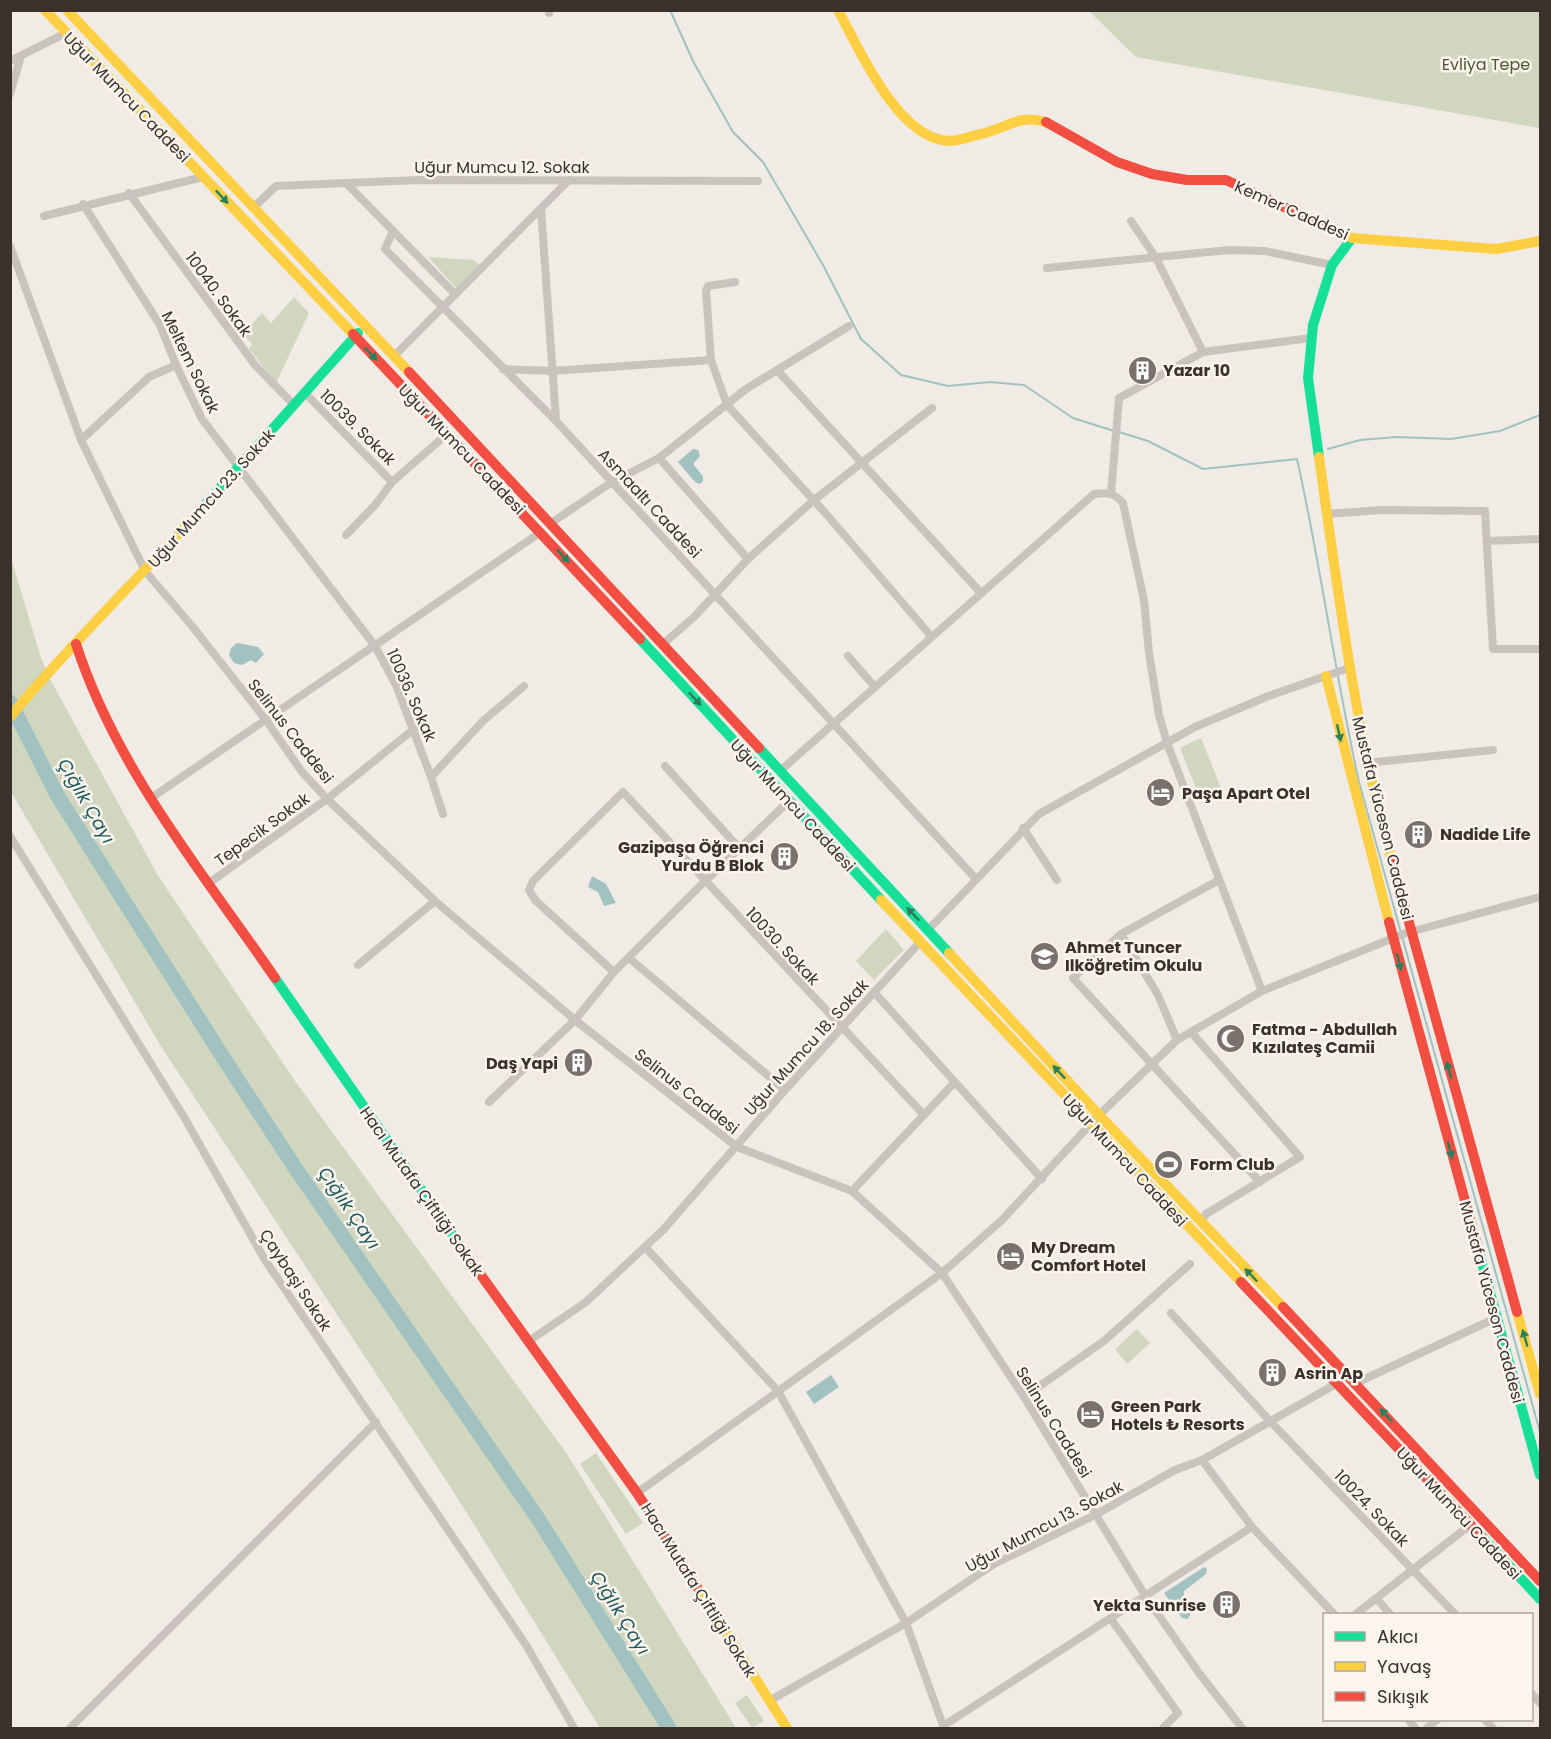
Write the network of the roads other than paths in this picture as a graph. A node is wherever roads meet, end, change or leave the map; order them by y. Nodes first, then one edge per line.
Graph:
1 (45, 10) edge
2 (67, 10) edge
3 (838, 10) edge
4 (66, 33) junction
5 (21, 56) junction
6 (10, 61) edge
7 (10, 94) edge
8 (203, 177) junction
9 (569, 180) junction
10 (758, 181) dead end
11 (346, 183) junction
12 (129, 193) junction
13 (83, 204) junction
14 (254, 207) junction
15 (541, 209) junction
16 (44, 216) dead end
17 (1131, 221) dead end
18 (393, 231) junction
19 (1352, 238) junction
20 (1540, 241) edge
21 (10, 246) edge
22 (1156, 258) junction
23 (1332, 265) junction
24 (1047, 268) dead end
25 (735, 282) dead end
26 (455, 294) junction
27 (442, 308) junction
28 (849, 326) dead end
29 (366, 327) junction
30 (354, 336) junction
31 (1311, 338) junction
32 (1203, 352) junction
33 (394, 356) junction
34 (711, 360) junction
35 (176, 365) junction
36 (503, 369) junction
37 (777, 370) junction
38 (552, 371) junction
39 (304, 392) junction
40 (294, 405) junction
41 (727, 405) junction
42 (932, 408) dead end
43 (556, 421) junction
44 (447, 434) junction
45 (81, 440) junction
46 (659, 458) junction
47 (862, 464) junction
48 (240, 467) junction
49 (392, 482) junction
50 (612, 482) junction
51 (1111, 493) junction
52 (814, 500) junction
53 (1326, 514) junction
54 (551, 523) junction
55 (541, 532) junction
56 (346, 535) dead end
57 (1540, 539) edge
58 (1487, 541) junction
59 (748, 559) junction
60 (146, 571) junction
61 (980, 592) junction
62 (714, 593) junction
63 (931, 636) junction
64 (76, 644) junction
65 (663, 644) junction
66 (375, 646) junction
67 (1540, 649) edge
68 (848, 656) dead end
69 (1349, 668) junction
70 (1329, 674) junction
71 (524, 686) dead end
72 (874, 686) junction
73 (10, 717) edge
74 (266, 720) junction
75 (833, 723) junction
76 (414, 729) junction
77 (1167, 743) junction
78 (1493, 750) dead end
79 (1366, 763) junction
80 (665, 766) dead end
81 (781, 770) junction
82 (431, 777) junction
83 (151, 798) junction
84 (327, 799) junction
85 (790, 800) junction
86 (443, 814) dead end
87 (1023, 828) junction
88 (10, 836) edge
89 (739, 848) junction
90 (976, 879) junction
91 (1057, 880) dead end
92 (1220, 880) junction
93 (704, 882) junction
94 (209, 883) junction
95 (1540, 897) edge
96 (435, 901) junction
97 (928, 930) junction
98 (1121, 934) junction
99 (1402, 935) junction
100 (920, 942) junction
101 (629, 958) junction
102 (358, 964) dead end
103 (614, 972) junction
104 (1262, 991) junction
105 (874, 992) junction
106 (575, 1020) junction
107 (842, 1028) junction
108 (1191, 1032) junction
109 (1177, 1040) junction
110 (1153, 1063) junction
111 (955, 1082) junction
112 (785, 1090) junction
113 (489, 1102) dead end
114 (924, 1115) junction
115 (1099, 1115) junction
116 (1091, 1124) junction
117 (737, 1147) junction
118 (1042, 1179) junction
119 (1260, 1182) junction
120 (852, 1191) junction
121 (1201, 1222) junction
122 (645, 1247) junction
123 (1190, 1264) dead end
124 (942, 1273) junction
125 (1171, 1312) dead end
126 (1496, 1318) junction
127 (530, 1341) junction
128 (1356, 1383) junction
129 (1336, 1384) junction
130 (778, 1391) junction
131 (1540, 1392) edge
132 (1024, 1396) junction
133 (1270, 1421) junction
134 (376, 1422) junction
135 (1202, 1460) junction
136 (1540, 1475) edge
137 (637, 1493) junction
138 (1095, 1515) junction
139 (1470, 1525) junction
140 (1252, 1527) junction
141 (1414, 1571) junction
142 (1540, 1581) edge
143 (1146, 1597) junction
144 (1377, 1599) junction
145 (1540, 1599) edge
146 (1333, 1613) edge
147 (1357, 1613) edge
148 (1389, 1613) edge
149 (1454, 1613) edge
150 (1111, 1619) junction
151 (906, 1623) junction
152 (769, 1701) junction
153 (943, 1727) edge
154 (70, 1728) edge
155 (574, 1728) edge
156 (787, 1728) edge
157 (1163, 1728) edge
158 (1242, 1728) edge

1 - 4 street, Uğur Mumcu Caddesi
2 - 14 street, Uğur Mumcu Caddesi
3 - 19 street, Kemer Caddesi
4 - 5 street
4 - 8 street, Uğur Mumcu Caddesi
5 - 6 street
5 - 7 street
8 - 12 street
8 -> 30 street, Uğur Mumcu Caddesi
9 - 10 street, Uğur Mumcu 12. Sokak
9 - 11 street, Uğur Mumcu 12. Sokak
9 - 15 street
11 - 14 street, Uğur Mumcu 12. Sokak
11 - 18 street
12 - 13 street
12 - 40 street, 10040. Sokak
13 - 16 street
13 - 35 street, Meltem Sokak
14 - 29 street, Uğur Mumcu Caddesi
15 - 26 street
15 - 38 street
17 - 22 street
18 - 26 street
18 - 27 street, Asmaaltı Caddesi
19 - 20 street, Kemer Caddesi
19 - 23 street, Mustafa Yüceson Caddesi
21 - 45 street, Selinus Caddesi
22 - 23 street
22 - 24 street
22 - 32 street
23 - 31 street, Mustafa Yüceson Caddesi
25 - 34 street
26 - 27 street
27 - 33 street
27 - 36 street, Asmaaltı Caddesi
28 - 37 street
29 - 30 street, Uğur Mumcu 23. Sokak
29 - 33 street, Uğur Mumcu Caddesi
30 - 39 street, Uğur Mumcu 23. Sokak
30 -> 44 street, Uğur Mumcu Caddesi
31 - 32 street
31 - 53 street, Mustafa Yüceson Caddesi
32 - 51 street
33 - 54 street, Uğur Mumcu Caddesi
34 - 38 street
34 - 41 street
35 - 45 street
35 - 48 street, Meltem Sokak
36 - 38 street
36 - 43 street, Asmaaltı Caddesi
37 - 41 street
37 - 47 street
38 - 43 street
39 - 40 street, Uğur Mumcu 23. Sokak
39 - 49 street, 10039. Sokak
40 - 48 street, Uğur Mumcu 23. Sokak
41 - 46 street
41 - 52 street
42 - 47 street
43 - 50 street, Asmaaltı Caddesi
44 - 49 street
44 - 55 street, Uğur Mumcu Caddesi
45 - 60 street, Selinus Caddesi
46 - 50 street
46 - 59 street
47 - 52 street
47 - 61 street
48 - 60 street, Uğur Mumcu 23. Sokak
48 - 66 street, 10036. Sokak
49 - 56 street
50 - 54 street
50 - 62 street, Asmaaltı Caddesi
51 - 61 street
51 - 77 street
52 - 59 street
52 - 63 street
53 - 58 street
53 - 69 street, Mustafa Yüceson Caddesi
54 - 55 street
54 - 65 street, Uğur Mumcu Caddesi
55 - 66 street
55 -> 85 street, Uğur Mumcu Caddesi
57 - 58 street
58 - 67 street
59 - 62 street
60 - 64 street, Uğur Mumcu 23. Sokak
60 - 74 street, Selinus Caddesi
61 - 63 street
62 - 65 street
62 - 75 street, Asmaaltı Caddesi
63 - 72 street
64 - 73 street, Uğur Mumcu 23. Sokak
64 - 83 street, Hacı Mutafa Çiftliği Sokak
65 - 81 street, Uğur Mumcu Caddesi
66 - 74 street
66 - 76 street, 10036. Sokak
68 - 72 street
69 - 70 street
69 - 79 street, Mustafa Yüceson Caddesi
70 - 77 street
70 -> 99 street, Mustafa Yüceson Caddesi
71 - 82 street, 10036. Sokak
72 - 75 street
74 - 83 street
74 - 84 street, Selinus Caddesi
75 - 81 street
75 - 90 street, Asmaaltı Caddesi
76 - 82 street, 10036. Sokak
76 - 84 street, Tepecik Sokak
77 - 87 street
77 - 92 street
78 - 79 street
79 - 99 street, Mustafa Yüceson Caddesi
80 - 89 street
97 -> 81 street, Uğur Mumcu Caddesi
82 - 86 street
83 - 94 street, Hacı Mutafa Çiftliği Sokak
84 - 94 street, Tepecik Sokak
84 - 96 street, Selinus Caddesi
85 - 89 street
85 - 100 street, Uğur Mumcu Caddesi
87 - 90 street
87 - 91 street
88 - 134 street, Çaybaşi Sokak
89 - 93 street
90 - 97 street
92 - 98 street
92 - 104 street
93 - 101 street
93 - 103 street, 10030. Sokak
93 - 107 street, 10030. Sokak
94 - 127 street, Hacı Mutafa Çiftliği Sokak
95 - 99 street
96 - 102 street
96 - 106 street, Selinus Caddesi
115 -> 97 street, Uğur Mumcu Caddesi
98 - 109 street
98 - 110 street
99 - 104 street
99 -> 126 street, Mustafa Yüceson Caddesi
131 -> 99 street, Mustafa Yüceson Caddesi
100 - 105 street, Uğur Mumcu 18. Sokak
100 - 116 street, Uğur Mumcu Caddesi
101 - 103 street
101 - 112 street
103 - 106 street
104 - 108 street
105 - 107 street, Uğur Mumcu 18. Sokak
105 - 111 street
106 - 113 street
106 - 117 street, Selinus Caddesi
107 - 112 street, Uğur Mumcu 18. Sokak
107 - 114 street, 10030. Sokak
108 - 109 street
108 - 119 street
109 - 110 street
110 - 115 street
110 - 119 street
111 - 114 street
111 - 118 street
112 - 117 street, Uğur Mumcu 18. Sokak
114 - 120 street
115 - 116 street
115 - 121 street, Uğur Mumcu Caddesi
116 - 118 street
116 - 129 street, Uğur Mumcu Caddesi
117 - 120 street, Selinus Caddesi
117 - 122 street, Uğur Mumcu 18. Sokak
118 - 124 street
119 - 121 street
120 - 124 street, Selinus Caddesi
128 -> 121 street, Uğur Mumcu Caddesi
122 - 127 street, Uğur Mumcu 18. Sokak
122 - 130 street
123 - 132 street
124 - 130 street
124 - 132 street, Selinus Caddesi
125 - 133 street, 10024. Sokak
126 - 128 street
126 - 136 street, Mustafa Yüceson Caddesi
127 - 137 street, Hacı Mutafa Çiftliği Sokak
142 -> 128 street, Uğur Mumcu Caddesi
129 - 133 street, Uğur Mumcu 13. Sokak
129 - 139 street, Uğur Mumcu Caddesi
130 - 137 street
130 - 151 street
132 - 138 street, Selinus Caddesi
133 - 135 street, Uğur Mumcu 13. Sokak
133 - 141 street, 10024. Sokak
134 - 154 street
134 - 155 street, Çaybaşi Sokak
135 - 138 street, Uğur Mumcu 13. Sokak
135 - 140 street
137 - 152 street, Hacı Mutafa Çiftliği Sokak
138 - 143 street, Selinus Caddesi
138 - 151 street, Uğur Mumcu 13. Sokak
139 - 141 street
139 - 145 street, Uğur Mumcu Caddesi
140 - 143 street
140 - 146 street
141 - 144 street
141 - 149 street, 10024. Sokak
143 - 150 street
143 - 158 street, Selinus Caddesi
144 - 147 street
144 - 148 street
150 - 153 street
150 - 157 street
151 - 152 street, Uğur Mumcu 13. Sokak
151 - 153 street
152 - 156 street, Hacı Mutafa Çiftliği Sokak

